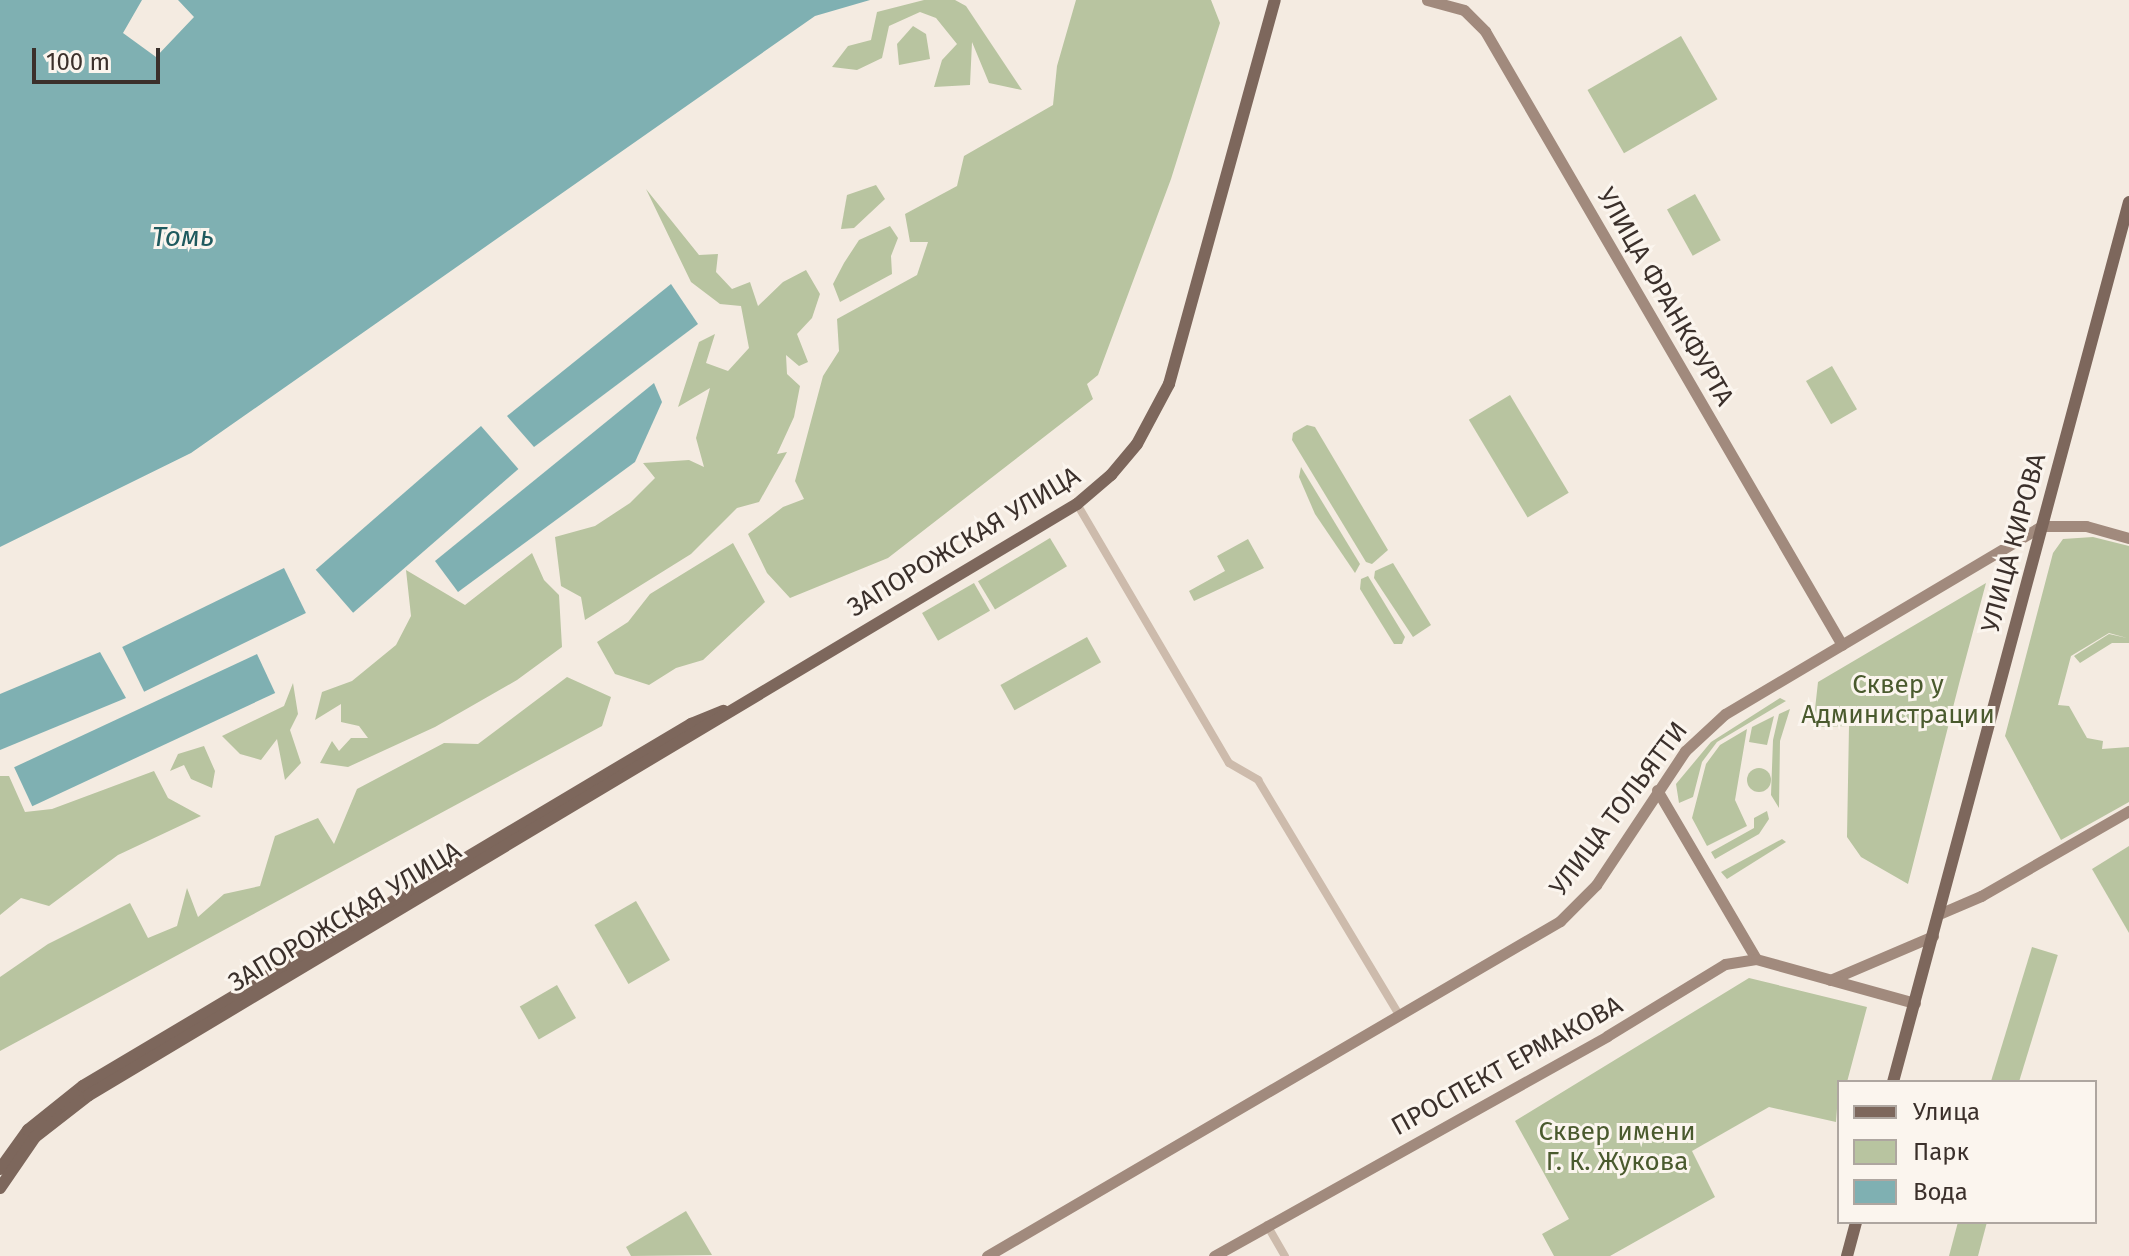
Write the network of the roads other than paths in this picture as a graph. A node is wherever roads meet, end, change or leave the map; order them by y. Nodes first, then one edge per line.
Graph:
1 (1275, 0) edge
2 (1427, 0) edge
3 (2129, 202) edge
4 (1077, 504) junction
5 (2042, 526) junction
6 (2129, 538) edge
7 (1842, 645) junction
8 (734, 707) junction
9 (1657, 790) junction
10 (2129, 811) edge
11 (1939, 914) junction
12 (1933, 936) junction
13 (1756, 959) junction
14 (1830, 980) junction
15 (1915, 1003) junction
16 (1399, 1015) junction
17 (1894, 1080) edge
18 (0, 1169) edge
19 (0, 1188) edge
20 (1855, 1224) edge
21 (1267, 1225) junction
22 (994, 1254) edge
23 (1214, 1256) edge
24 (1285, 1256) edge
25 (1847, 1256) edge

1 - 4 main road, ЗАПОРОЖСКАЯ УЛИЦА
2 - 7 street, УЛИЦА ФРАНКФУРТА
3 - 5 main road, УЛИЦА КИРОВА
4 - 8 main road, ЗАПОРОЖСКАЯ УЛИЦА
4 - 16 street
5 - 6 street
5 - 7 street, УЛИЦА ТОЛЬЯТТИ
5 - 11 main road, УЛИЦА КИРОВА
7 - 9 street, УЛИЦА ТОЛЬЯТТИ
8 - 18 main road, ЗАПОРОЖСКАЯ УЛИЦА
8 - 19 main road, ЗАПОРОЖСКАЯ УЛИЦА
9 - 13 street
9 - 16 street, УЛИЦА ТОЛЬЯТТИ
10 - 11 street
11 - 12 main road, УЛИЦА КИРОВА
12 - 14 street
12 - 15 main road, УЛИЦА КИРОВА
13 - 14 street, ПРОСПЕКТ ЕРМАКОВА
13 - 21 street, ПРОСПЕКТ ЕРМАКОВА
14 - 15 street, ПРОСПЕКТ ЕРМАКОВА
15 - 17 main road, УЛИЦА КИРОВА
16 - 22 street, УЛИЦА ТОЛЬЯТТИ
20 - 25 main road
21 - 23 street, ПРОСПЕКТ ЕРМАКОВА
21 - 24 street

